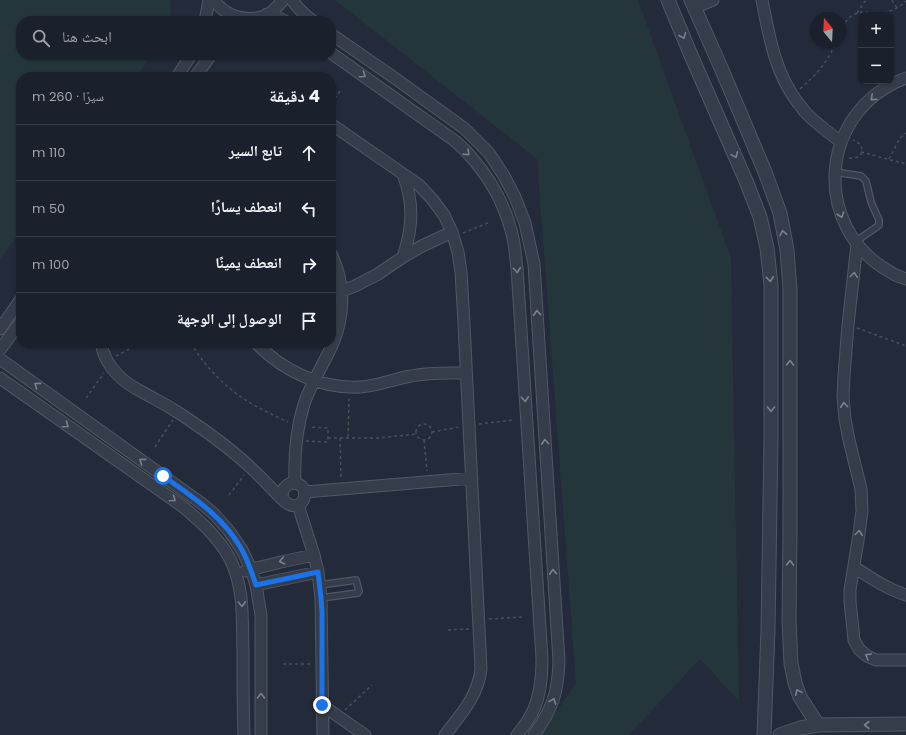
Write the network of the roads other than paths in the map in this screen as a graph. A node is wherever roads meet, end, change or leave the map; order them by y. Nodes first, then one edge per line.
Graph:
1 (209, 0) edge
2 (214, 0) edge
3 (283, 0) edge
4 (292, 0) edge
5 (668, 0) edge
6 (713, 0) edge
7 (762, 0) edge
8 (692, 4) edge
9 (267, 14) junction
10 (206, 16) edge
11 (234, 16) edge
12 (262, 16) edge
13 (274, 16) edge
14 (306, 16) edge
15 (336, 38) edge
16 (336, 57) edge
17 (188, 60) edge
18 (207, 60) edge
19 (179, 72) edge
20 (199, 72) edge
21 (906, 78) edge
22 (336, 127) edge
23 (842, 140) junction
24 (835, 172) junction
25 (403, 174) junction
26 (453, 235) junction
27 (856, 243) junction
28 (403, 257) junction
29 (336, 266) edge
30 (906, 279) edge
31 (342, 291) junction
32 (16, 306) edge
33 (16, 328) edge
34 (0, 329) edge
35 (336, 335) edge
36 (102, 348) edge
37 (261, 348) edge
38 (331, 348) edge
39 (0, 350) edge
40 (0, 359) edge
41 (466, 373) junction
42 (0, 378) edge
43 (314, 381) junction
44 (472, 478) junction
45 (295, 483) junction
46 (305, 492) junction
47 (282, 499) junction
48 (298, 505) junction
49 (314, 555) junction
50 (854, 567) junction
51 (251, 569) junction
52 (318, 572) junction
53 (236, 574) junction
54 (256, 585) junction
55 (320, 585) junction
56 (906, 595) edge
57 (321, 598) junction
58 (906, 660) edge
59 (322, 705) junction
60 (906, 724) edge
61 (818, 725) junction
62 (244, 735) edge
63 (261, 735) edge
64 (323, 735) edge
65 (365, 735) edge
66 (445, 735) edge
67 (517, 735) edge
68 (534, 735) edge
69 (764, 735) edge
70 (780, 735) edge

1 - 10 street
2 - 11 street
3 - 9 street
4 - 14 street
5 -> 69 street
6 - 8 street
7 - 23 street
61 -> 8 street
9 - 12 street
9 - 13 street
68 -> 15 street
16 -> 67 street
17 - 19 street
18 - 20 street
21 -> 23 street
22 - 25 street
23 - 24 street
24 -> 27 street
24 - 27 lane
25 - 26 street
25 - 28 street
26 - 28 street
26 - 41 street
27 - 30 street
50 -> 27 street
28 - 31 street
29 - 31 street
31 - 35 street
32 - 34 street
33 - 39 street
36 - 47 street
37 - 43 street
38 - 43 street
51 -> 40 street
41 - 43 street
41 - 44 street
42 -> 53 street
43 - 45 street
44 - 46 street
44 - 66 street
45 - 46 street
45 - 47 street
46 - 48 street
47 - 48 street
48 - 49 street
49 -> 51 street
49 - 52 street
50 - 56 street
58 -> 50 street
51 - 53 street
51 - 54 street
52 - 54 street
52 - 55 street
53 -> 62 street
63 -> 54 street
55 - 57 street
55 - 57 lane
57 - 59 street
59 - 64 street
59 - 65 street
60 -> 61 street
61 - 70 street

